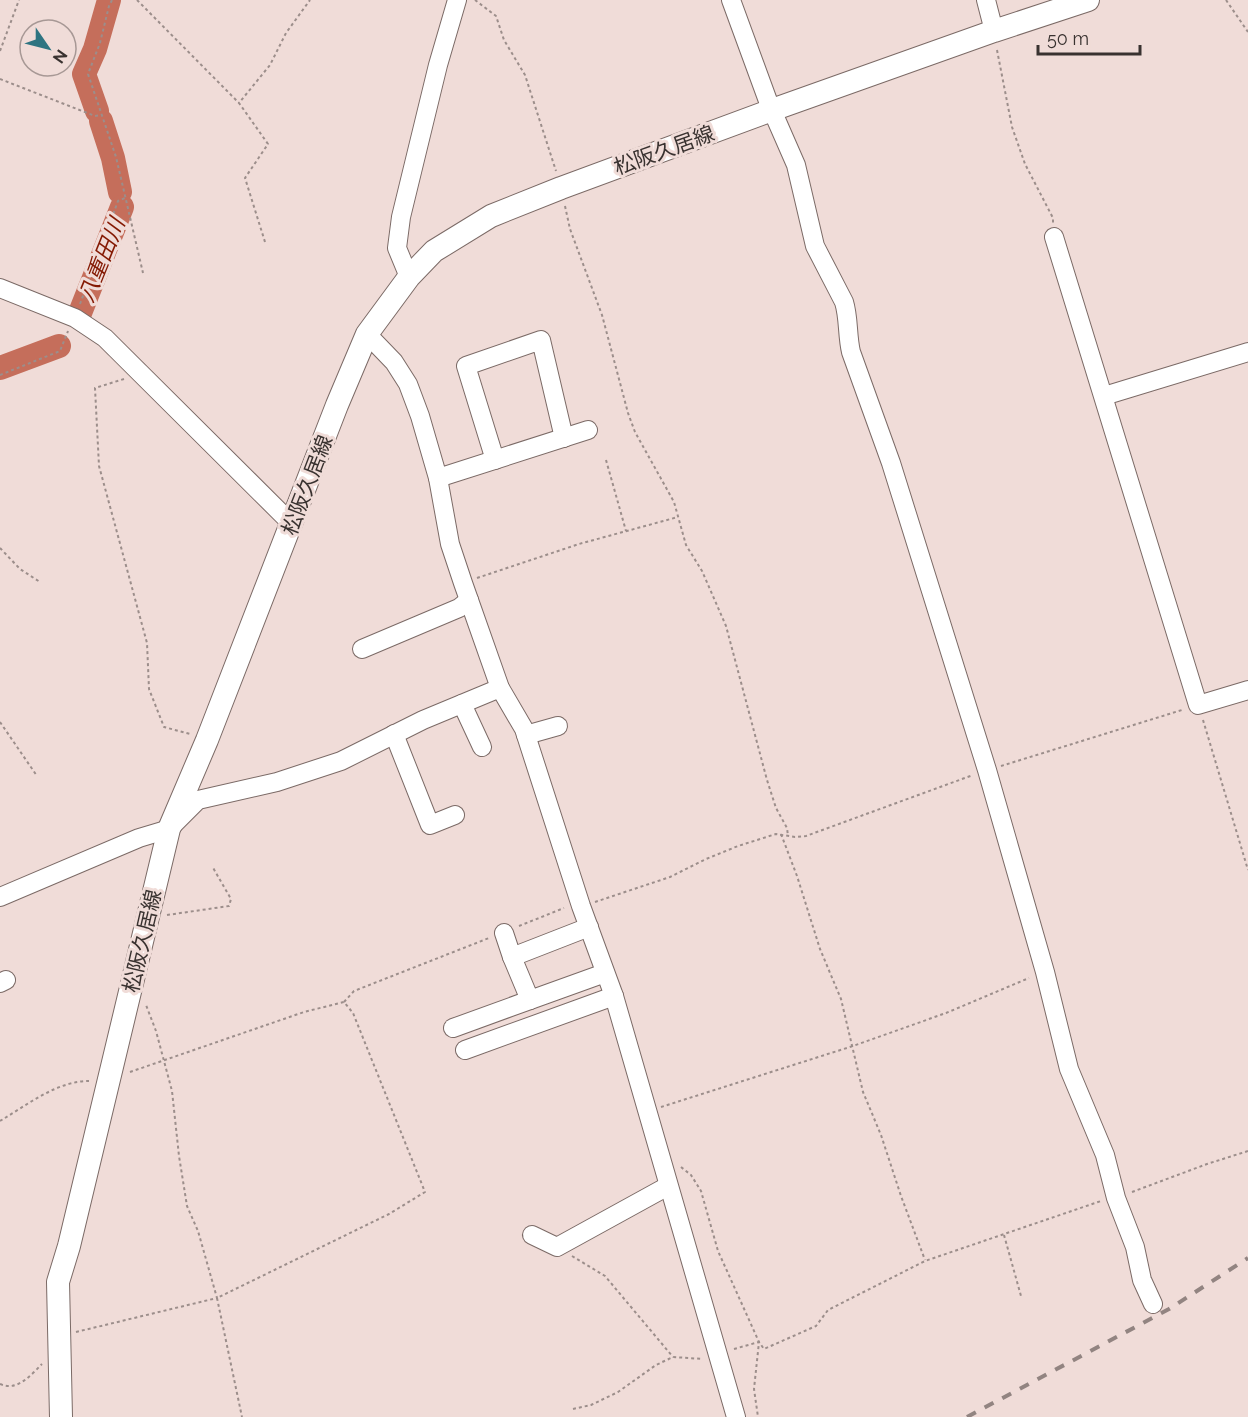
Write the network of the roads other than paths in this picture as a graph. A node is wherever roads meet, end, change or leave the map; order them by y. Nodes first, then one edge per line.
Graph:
1 (457, 0) edge
2 (731, 0) edge
3 (986, 0) edge
4 (1088, 0) edge
5 (994, 31) junction
6 (772, 110) junction
7 (1054, 237) road end
8 (409, 277) junction
9 (0, 288) edge
10 (367, 334) junction
11 (1248, 352) edge
12 (1104, 396) junction
13 (588, 430) dead end
14 (564, 438) junction
15 (495, 460) junction
16 (438, 478) junction
17 (292, 524) junction
18 (466, 591) junction
19 (362, 649) dead end
20 (500, 688) junction
21 (1248, 690) edge
22 (462, 704) junction
23 (558, 726) dead end
24 (394, 734) junction
25 (526, 735) junction
26 (482, 747) dead end
27 (455, 815) dead end
28 (169, 829) junction
29 (0, 897) edge
30 (589, 927) junction
31 (504, 933) road end
32 (512, 957) junction
33 (605, 973) junction
34 (614, 996) junction
35 (530, 999) junction
36 (453, 1028) dead end
37 (465, 1050) dead end
38 (668, 1186) junction
39 (532, 1235) dead end
40 (1153, 1304) dead end
41 (61, 1417) edge
42 (736, 1417) edge

1 - 8 street
2 - 6 street
3 - 5 street
4 - 5 main road, 松阪久居線
5 - 6 main road, 松阪久居線
6 - 8 main road, 松阪久居線
6 - 40 street
7 - 12 street
8 - 10 main road, 松阪久居線
9 - 17 street
10 - 16 street
10 - 17 main road, 松阪久居線
11 - 12 street
12 - 21 street
13 - 14 street
14 - 15 street
14 - 15 street
15 - 16 street
16 - 18 street
17 - 28 main road, 松阪久居線
18 - 19 street
18 - 20 street
20 - 22 street
20 - 25 street
22 - 24 street
22 - 26 street
23 - 25 street
24 - 27 street
24 - 28 street
25 - 30 street
28 - 29 street
28 - 41 main road, 松阪久居線
30 - 32 street
30 - 33 street
31 - 32 street
32 - 35 street
33 - 34 street
33 - 35 street
34 - 37 street
34 - 38 street
35 - 36 street
38 - 39 street
38 - 42 street

